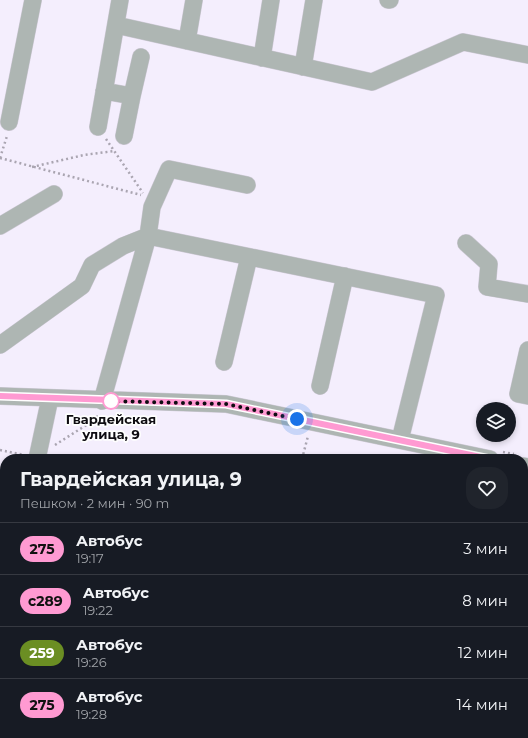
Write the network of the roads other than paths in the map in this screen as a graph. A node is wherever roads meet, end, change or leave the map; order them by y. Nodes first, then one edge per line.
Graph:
1 (33, 0) edge
2 (120, 0) edge
3 (194, 0) edge
4 (271, 0) edge
5 (314, 0) edge
6 (116, 25) junction
7 (187, 41) junction
8 (528, 55) edge
9 (141, 57) dead end
10 (262, 58) junction
11 (303, 67) junction
12 (104, 90) junction
13 (132, 96) junction
14 (9, 122) road end
15 (98, 127) road end
16 (124, 136) dead end
17 (247, 185) dead end
18 (54, 194) dead end
19 (0, 226) edge
20 (148, 236) junction
21 (466, 243) dead end
22 (249, 257) junction
23 (345, 276) junction
24 (528, 294) edge
25 (0, 345) edge
26 (528, 350) edge
27 (224, 362) dead end
28 (320, 386) dead end
29 (0, 396) edge
30 (528, 396) edge
31 (50, 398) junction
32 (102, 401) junction
33 (400, 440) junction
34 (38, 454) edge
35 (466, 454) edge

1 - 14 street
2 - 6 street
3 - 7 street
4 - 10 street
5 - 11 street
6 - 7 street
6 - 12 street
7 - 10 street
8 - 11 street
9 - 13 street
10 - 11 street
12 - 13 street
12 - 15 street
13 - 16 street
17 - 20 street
18 - 19 street
20 - 22 street
20 - 25 street
20 - 32 street
21 - 24 street
22 - 23 street
22 - 27 street
23 - 28 street
23 - 33 street
26 - 30 street
29 - 31 street
31 - 32 street
31 - 34 street
32 - 33 street
33 - 35 street

